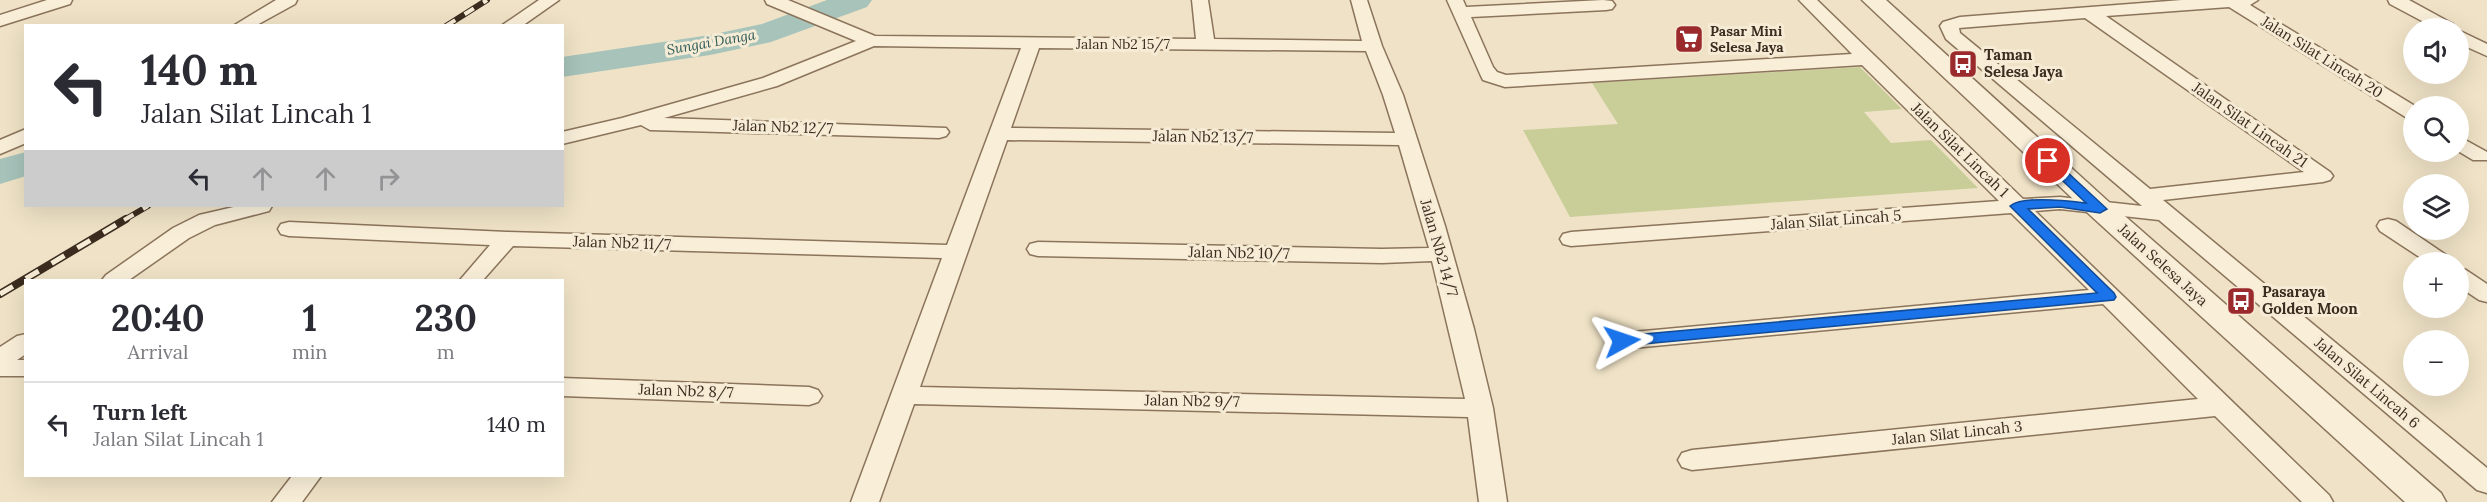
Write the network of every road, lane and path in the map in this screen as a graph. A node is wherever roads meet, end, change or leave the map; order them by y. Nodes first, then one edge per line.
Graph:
1 (64, 0) edge
2 (550, 0) edge
3 (773, 0) edge
4 (1200, 0) edge
5 (1359, 0) edge
6 (1807, 0) edge
7 (1873, 0) edge
8 (2237, 0) edge
9 (2396, 0) edge
10 (279, 2) edge
11 (1606, 5) dead end
12 (1458, 6) edge
13 (2090, 13) junction
14 (2429, 18) edge
15 (0, 21) edge
16 (243, 24) edge
17 (512, 24) edge
18 (872, 41) junction
19 (2469, 41) edge
20 (1032, 44) junction
21 (1206, 44) junction
22 (1374, 46) junction
23 (2487, 51) edge
24 (1867, 59) junction
25 (2403, 107) edge
26 (627, 123) junction
27 (939, 132) dead end
28 (999, 134) junction
29 (24, 136) edge
30 (564, 138) edge
31 (1406, 139) junction
32 (0, 148) edge
33 (2469, 149) edge
34 (2480, 156) dead end
35 (2146, 196) junction
36 (2017, 206) junction
37 (257, 207) edge
38 (2100, 209) junction
39 (2165, 214) junction
40 (2388, 226) dead end
41 (289, 229) dead end
42 (507, 239) junction
43 (1571, 239) dead end
44 (1038, 249) dead end
45 (956, 252) junction
46 (2426, 252) edge
47 (1441, 254) junction
48 (115, 279) edge
49 (472, 279) edge
50 (2469, 282) edge
51 (2487, 294) edge
52 (2109, 297) junction
53 (1622, 341) dead end
54 (24, 343) edge
55 (0, 359) edge
56 (0, 368) edge
57 (24, 368) edge
58 (564, 387) edge
59 (904, 394) junction
60 (810, 396) dead end
61 (2221, 406) junction
62 (1480, 408) junction
63 (1692, 460) dead end
64 (307, 477) edge
65 (2487, 483) edge
66 (286, 502) edge
67 (865, 502) edge
68 (1493, 502) edge
69 (2319, 502) edge
70 (2428, 502) edge

1 - 15 street
2 - 17 street
3 - 18 street
4 - 21 street
5 - 22 street, Jalan Nb2 14/7
6 - 24 street, Jalan Silat Lincah 1
7 - 38 street, Jalan Selesa Jaya
8 - 13 street
8 - 25 street, Jalan Silat Lincah 20
9 - 14 street
10 - 16 street
11 - 12 street
12 - 24 street
13 - 35 street, Jalan Silat Lincah 6
13 - 35 street, Jalan Silat Lincah 21
18 - 20 street, Jalan Nb2 15/7
18 - 26 street
19 - 23 street
20 - 21 street, Jalan Nb2 15/7
20 - 28 street
21 - 22 street, Jalan Nb2 15/7
22 - 31 street, Jalan Nb2 14/7
24 - 36 street, Jalan Silat Lincah 1
26 - 27 street, Jalan Nb2 12/7
26 - 30 street
28 - 31 street, Jalan Nb2 13/7
28 - 45 street
29 - 32 street
31 - 47 street, Jalan Nb2 14/7
33 - 34 street
35 - 39 street, Jalan Silat Lincah 6
36 - 38 street, Jalan Silat Lincah 5
36 - 43 street, Jalan Silat Lincah 5
36 - 52 street, Jalan Silat Lincah 1
37 - 48 street
38 - 39 street
38 - 70 street, Jalan Selesa Jaya
39 - 65 street, Jalan Silat Lincah 6
40 - 46 street
41 - 42 street, Jalan Nb2 11/7
42 - 45 street, Jalan Nb2 11/7
42 - 49 street
44 - 47 street, Jalan Nb2 10/7
45 - 59 street
47 - 62 street, Jalan Nb2 14/7
50 - 51 street
52 - 53 street
52 - 61 street, Jalan Silat Lincah 1
54 - 55 street
56 - 57 street
58 - 60 street, Jalan Nb2 8/7
59 - 62 street, Jalan Nb2 9/7
59 - 67 street
61 - 63 street, Jalan Silat Lincah 3
61 - 69 street, Jalan Silat Lincah 1
62 - 68 street, Jalan Nb2 14/7
64 - 66 street

